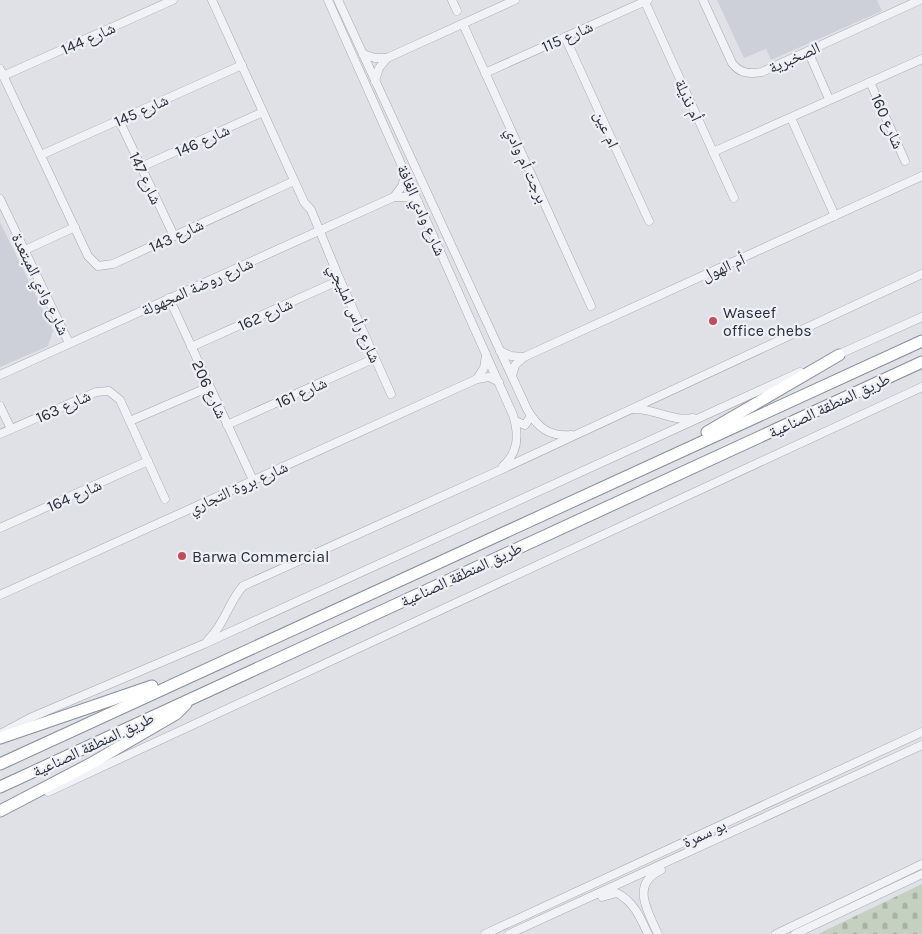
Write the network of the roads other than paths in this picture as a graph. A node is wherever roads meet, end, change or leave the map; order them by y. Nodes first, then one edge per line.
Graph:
1 (173, 0) edge
2 (212, 0) edge
3 (328, 0) edge
4 (338, 0) edge
5 (452, 0) edge
6 (515, 0) edge
7 (703, 0) edge
8 (920, 0) edge
9 (646, 1) edge
10 (457, 11) dead end
11 (463, 24) junction
12 (565, 37) junction
13 (808, 51) junction
14 (363, 54) junction
15 (387, 58) junction
16 (922, 59) edge
17 (242, 65) junction
18 (485, 72) junction
19 (2, 73) edge
20 (375, 81) junction
21 (870, 82) junction
22 (830, 100) junction
23 (263, 112) junction
24 (791, 118) junction
25 (119, 120) junction
26 (713, 152) junction
27 (41, 155) junction
28 (905, 161) dead end
29 (140, 167) junction
30 (406, 174) junction
31 (922, 176) edge
32 (294, 181) junction
33 (394, 197) junction
34 (734, 198) dead end
35 (0, 199) edge
36 (419, 202) junction
37 (835, 216) junction
38 (649, 221) dead end
39 (75, 227) junction
40 (319, 231) junction
41 (174, 236) junction
42 (25, 250) junction
43 (922, 274) edge
44 (340, 280) junction
45 (169, 298) junction
46 (591, 306) dead end
47 (922, 317) edge
48 (922, 341) edge
49 (69, 343) junction
50 (191, 347) junction
51 (500, 351) junction
52 (486, 355) junction
53 (839, 355) junction
54 (524, 357) junction
55 (375, 358) junction
56 (922, 362) edge
57 (0, 375) edge
58 (512, 376) junction
59 (477, 379) junction
60 (499, 382) junction
61 (209, 387) junction
62 (922, 387) edge
63 (391, 394) dead end
64 (0, 406) edge
65 (629, 409) junction
66 (704, 415) junction
67 (531, 416) junction
68 (515, 421) junction
69 (130, 422) junction
70 (227, 425) junction
71 (11, 429) junction
72 (0, 434) edge
73 (575, 434) junction
74 (674, 454) junction
75 (148, 461) junction
76 (496, 472) junction
77 (253, 480) junction
78 (165, 499) dead end
79 (0, 528) edge
80 (0, 595) edge
81 (204, 644) junction
82 (196, 672) junction
83 (190, 699) junction
84 (922, 732) edge
85 (0, 734) edge
86 (0, 738) edge
87 (922, 745) edge
88 (0, 764) edge
89 (0, 787) edge
90 (0, 812) edge
91 (722, 838) junction
92 (922, 864) edge
93 (922, 874) edge
94 (577, 903) junction
95 (485, 934) edge
96 (509, 934) edge
97 (648, 934) edge
98 (658, 934) edge
99 (776, 934) edge
100 (795, 934) edge

1 - 19 street, شارع 144
2 - 17 street
3 - 30 street, شارع وادي الغافة
4 - 14 street, شارع وادي الغافة
5 - 10 street
6 - 11 street
7 - 13 street, الصخبرية
8 - 13 street, الصخبرية
9 - 12 street, شارع 115
9 - 26 street, أم نذيلة
11 - 15 street
11 - 18 street, برجت أم وادي
12 - 18 street, شارع 115
12 - 38 street, ام عين
13 - 22 street
14 - 15 street
14 - 20 street, شارع وادي الغافة
15 - 20 street
16 - 21 street
17 - 23 street
17 - 25 street, شارع 145
18 - 46 street, برجت أم وادي
19 - 27 street, شارع 143
20 - 51 street, شارع وادي الغافة
21 - 22 street
21 - 28 street, شارع 160
22 - 24 street
23 - 29 street, شارع 146
23 - 32 street
24 - 26 street
24 - 37 street
25 - 27 street, شارع 145
25 - 29 street, شارع 147
26 - 34 street, أم نذيلة
27 - 39 street, شارع 143
29 - 41 street, شارع 147
30 - 33 street
30 - 36 street, شارع وادي الغافة
31 - 37 street, أم الهول
32 - 40 street
32 - 41 street, شارع 143
33 - 36 street
33 - 40 street, شارع روضة المجهولة
35 - 42 street, شارع وادي المبتعدة
36 - 52 street, شارع وادي الغافة
37 - 54 street, أم الهول
39 - 41 street, شارع 143
39 - 42 street
40 - 44 street, شارع رأس امليجي
40 - 45 street, شارع روضة المجهولة
42 - 49 street, شارع وادي المبتعدة
43 - 65 street
44 - 50 street, شارع 162
44 - 55 street, شارع رأس امليجي
45 - 49 street, شارع روضة المجهولة
45 - 50 street, شارع 206
47 - 53 street
48 - 74 highway, طريق المنطقة الصناعية
49 - 57 street, شارع روضة المجهولة
50 - 61 street, شارع 206
51 - 54 street
51 - 58 street, شارع وادي الغافة
52 - 59 street
52 - 60 street, شارع وادي الغافة
53 - 66 street
53 - 74 highway
54 - 58 street
55 - 63 street, شارع رأس امليجي
55 - 70 street, شارع 161
56 - 83 highway, طريق المنطقة الصناعية
58 - 67 street, شارع وادي الغافة
59 - 60 street
59 - 77 street, شارع بروة التجاري
60 - 68 street, شارع وادي الغافة
61 - 69 street
61 - 70 street, شارع 206
62 - 90 street, طريق المنطقة الصناعية
64 - 71 street
65 - 66 street
65 - 73 street
66 - 81 street
67 - 68 street
67 - 73 street, شارع وادي الغافة
68 - 76 street, شارع وادي الغافة
69 - 71 street, شارع 163
69 - 75 street, شارع 163
70 - 77 street, شارع 206
71 - 72 street, شارع 163
73 - 76 street
74 - 82 highway, طريق المنطقة الصناعية
75 - 78 street, شارع 163
75 - 79 street, شارع 164
76 - 81 street
77 - 80 street, شارع بروة التجاري
81 - 85 street
82 - 86 highway
82 - 88 highway, طريق المنطقة الصناعية
83 - 89 highway, طريق المنطقة الصناعية
83 - 90 highway
84 - 95 street, بو سمرة
87 - 91 street, بو سمرة
91 - 94 street, بو سمرة
91 - 98 street
92 - 99 street
93 - 100 street
94 - 96 street, بو سمرة
94 - 97 street

